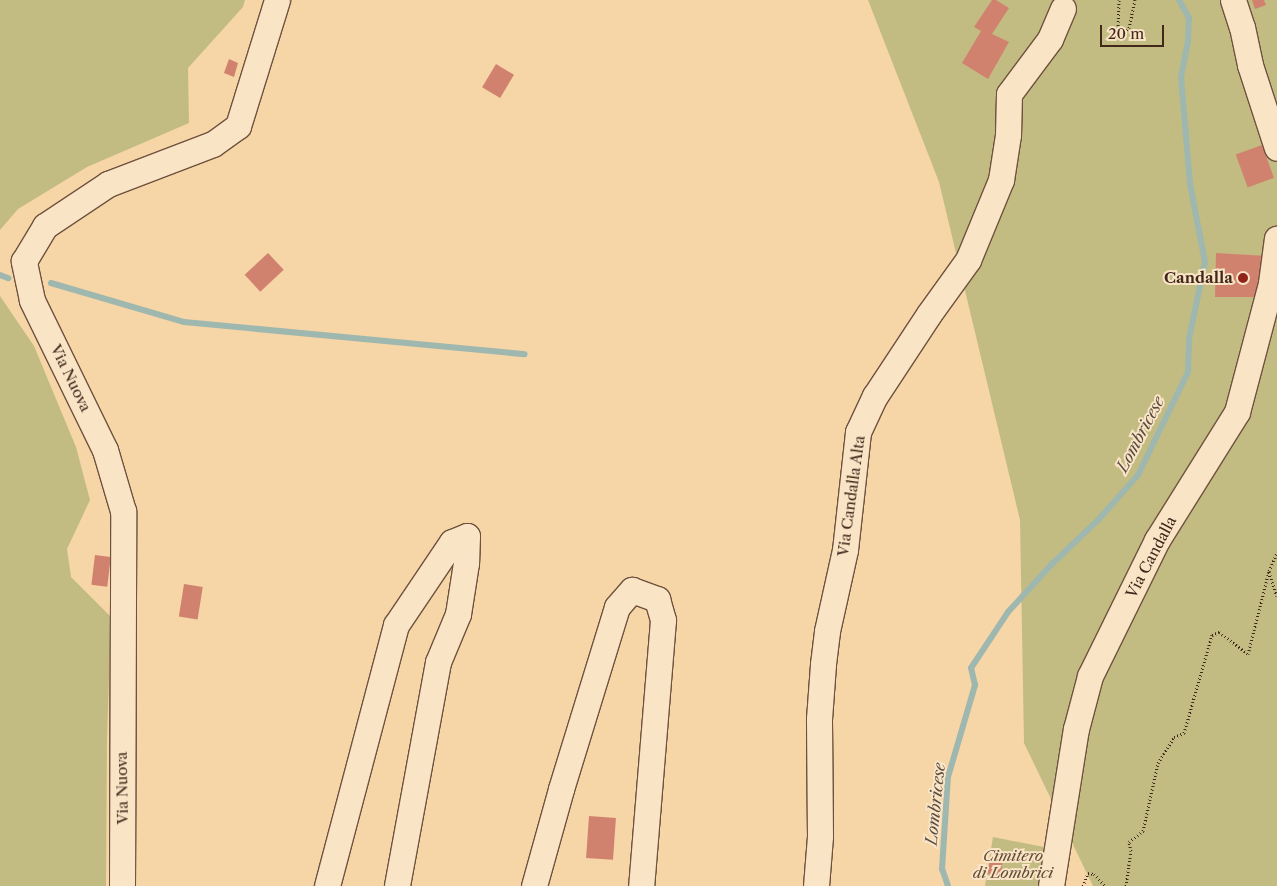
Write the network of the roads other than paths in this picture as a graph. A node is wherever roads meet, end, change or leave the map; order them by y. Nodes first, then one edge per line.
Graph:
1 (276, 0) edge
2 (1233, 0) edge
3 (1063, 8) dead end
4 (1277, 148) edge
5 (1277, 238) edge
6 (122, 886) edge
7 (327, 886) edge
8 (397, 886) edge
9 (534, 886) edge
10 (641, 886) edge
11 (816, 886) edge
12 (1051, 886) edge

1 - 6 street, Via Nuova
2 - 4 street
3 - 11 street, Via Candalla Alta
5 - 12 street, Via Candalla
7 - 8 street
9 - 10 street

